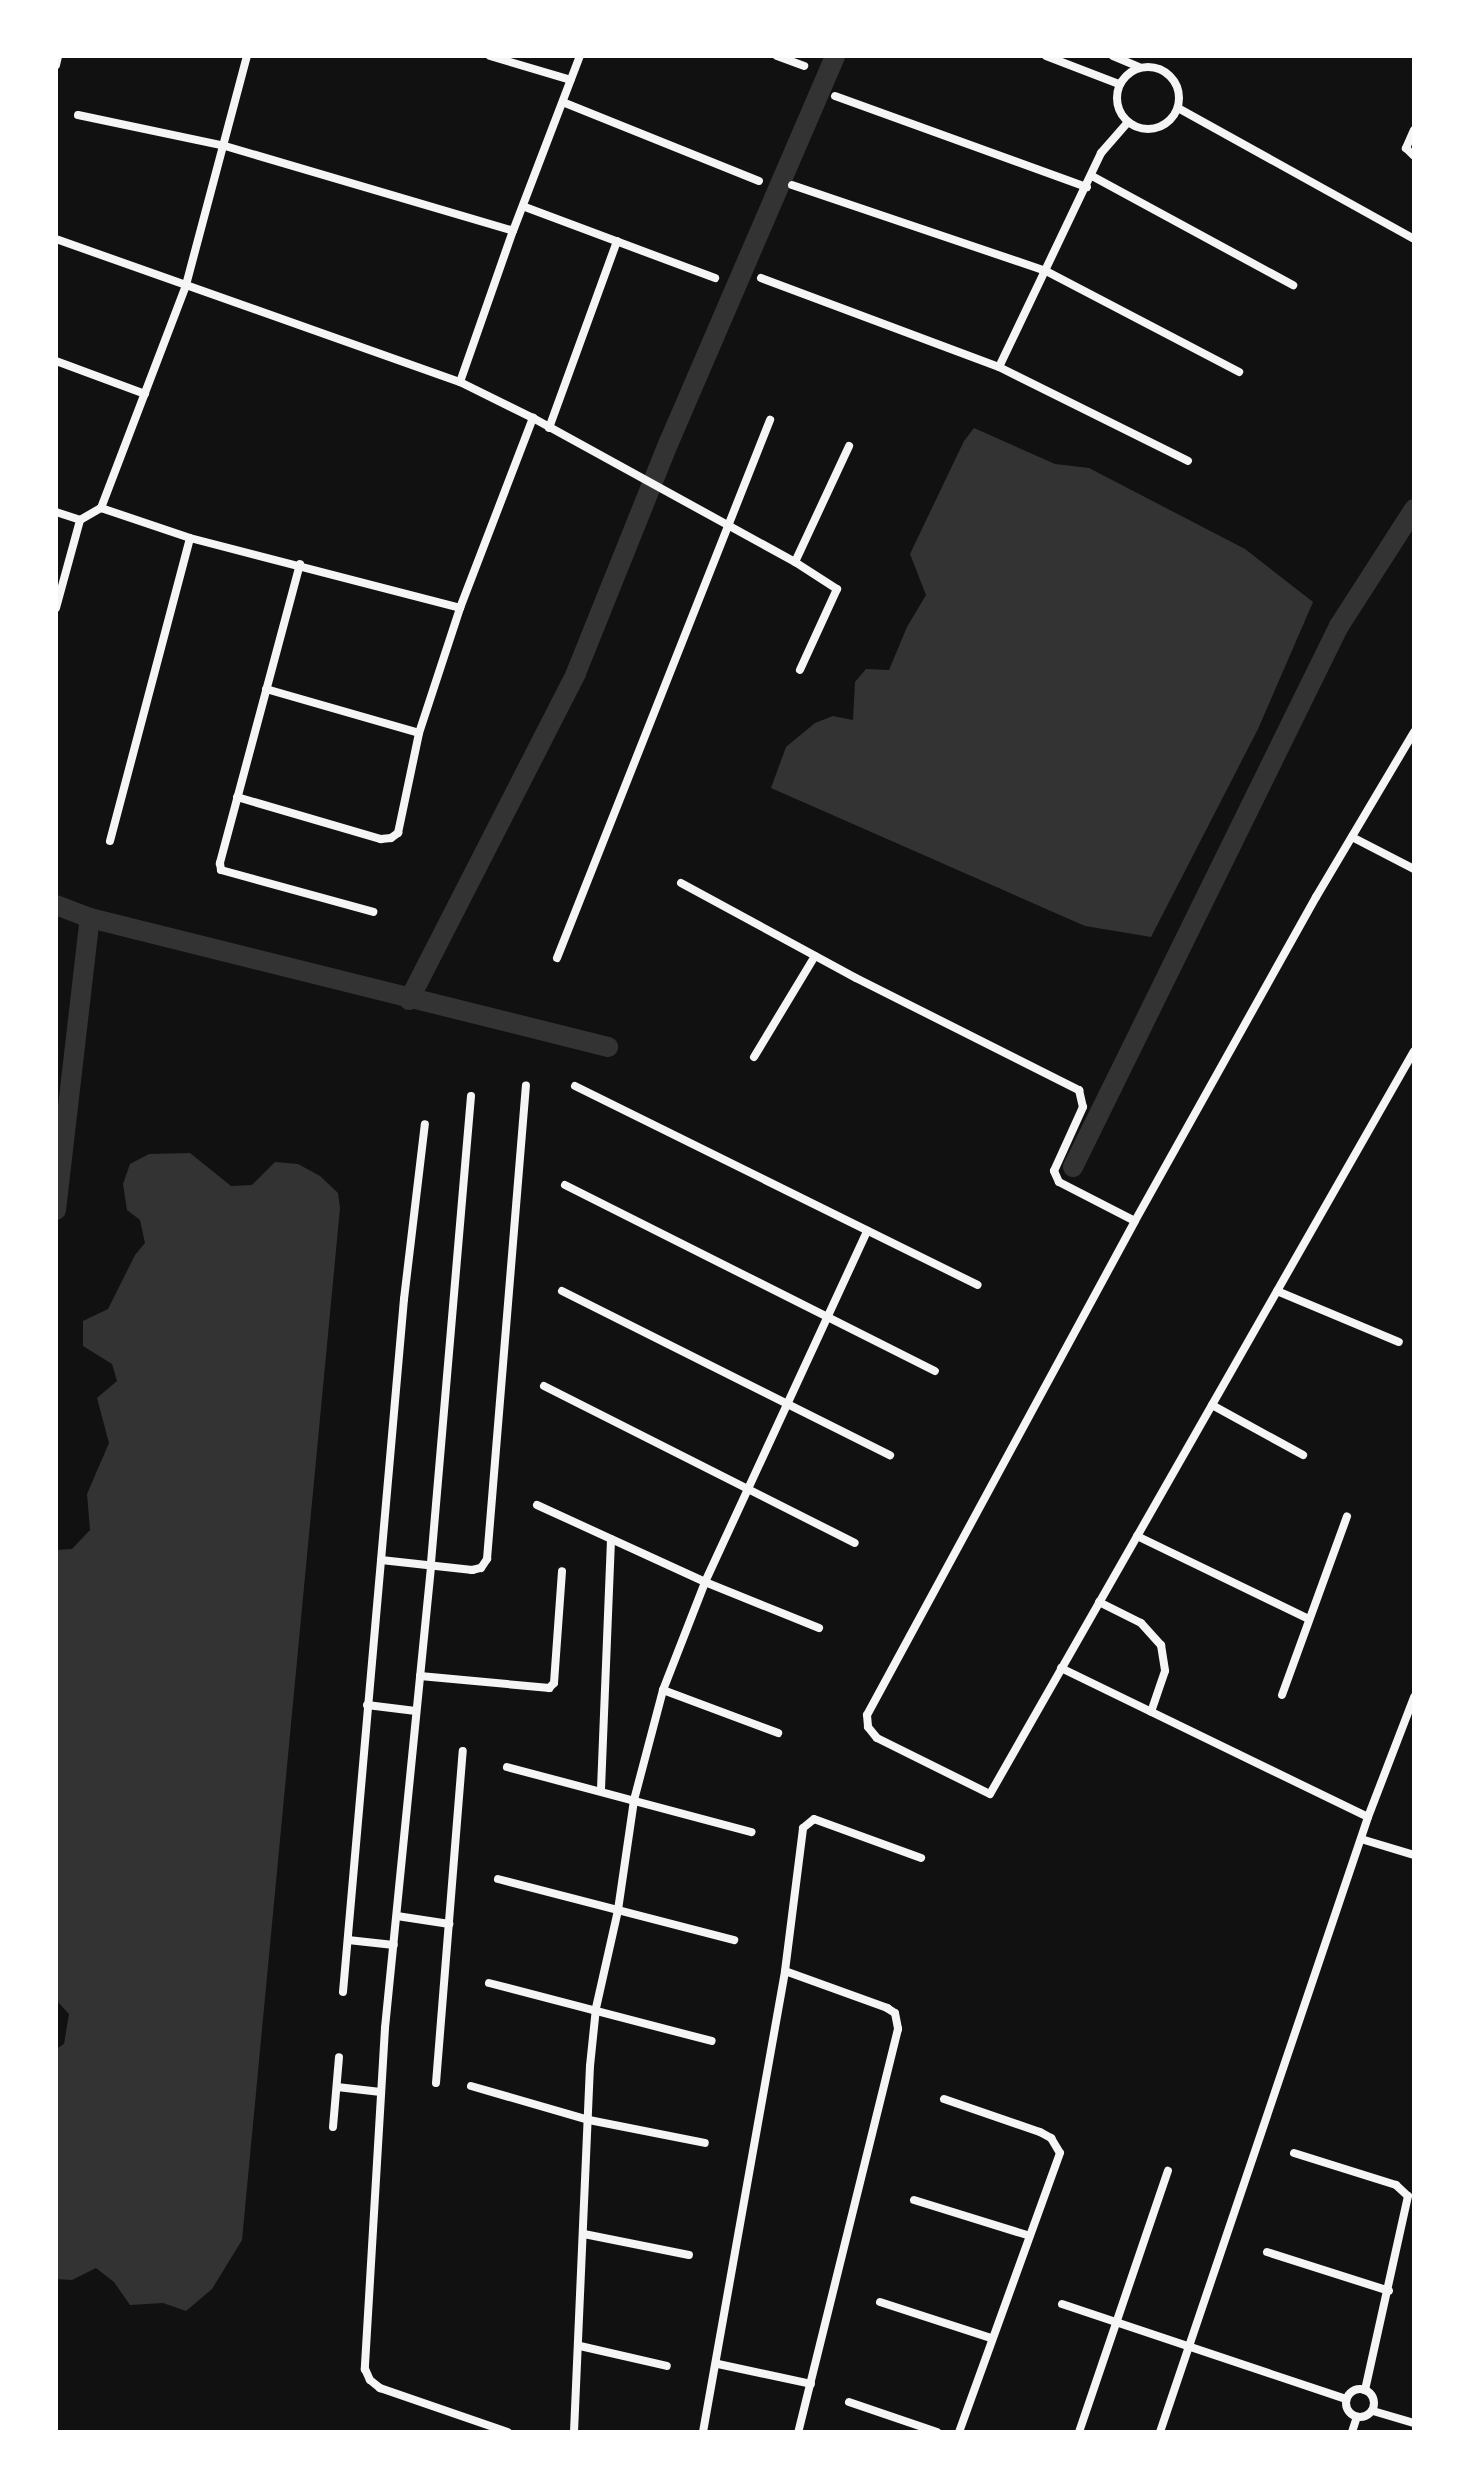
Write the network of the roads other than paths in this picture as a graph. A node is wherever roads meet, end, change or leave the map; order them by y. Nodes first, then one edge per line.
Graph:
1 (58, 56) edge
2 (247, 56) edge
3 (490, 56) edge
4 (580, 56) edge
5 (777, 56) edge
6 (1046, 56) edge
7 (1113, 56) edge
8 (1149, 56) edge
9 (56, 65) edge
10 (804, 66) dead end
11 (1149, 66) junction
12 (1139, 67) junction
13 (571, 80) junction
14 (1119, 84) junction
15 (835, 96) dead end
16 (565, 103) junction
17 (1178, 108) junction
18 (78, 115) dead end
19 (1128, 122) junction
20 (1414, 130) edge
21 (225, 146) junction
22 (1414, 156) edge
23 (1092, 176) junction
24 (759, 181) dead end
25 (792, 185) dead end
26 (1087, 187) junction
27 (525, 207) junction
28 (513, 231) junction
29 (56, 239) edge
30 (1414, 239) edge
31 (617, 241) junction
32 (1046, 271) junction
33 (715, 278) dead end
34 (761, 278) dead end
35 (186, 285) junction
36 (1293, 285) dead end
37 (56, 361) edge
38 (999, 367) junction
39 (1239, 372) dead end
40 (460, 382) junction
41 (145, 394) junction
42 (533, 418) junction
43 (770, 420) dead end
44 (549, 428) junction
45 (849, 446) dead end
46 (1188, 461) dead end
47 (101, 508) junction
48 (56, 512) edge
49 (80, 520) junction
50 (727, 526) junction
51 (190, 538) junction
52 (795, 562) junction
53 (300, 564) junction
54 (56, 608) edge
55 (460, 608) junction
56 (800, 670) dead end
57 (266, 689) junction
58 (1414, 732) edge
59 (419, 733) junction
60 (237, 797) junction
61 (1352, 837) junction
62 (110, 841) dead end
63 (1414, 869) edge
64 (681, 883) dead end
65 (373, 912) dead end
66 (815, 956) junction
67 (557, 958) dead end
68 (1414, 1051) edge
69 (754, 1057) dead end
70 (526, 1086) dead end
71 (575, 1086) dead end
72 (471, 1096) dead end
73 (425, 1124) dead end
74 (565, 1185) dead end
75 (1135, 1221) junction
76 (867, 1231) junction
77 (978, 1285) dead end
78 (562, 1291) dead end
79 (1277, 1291) junction
80 (827, 1317) junction
81 (1399, 1342) dead end
82 (935, 1371) dead end
83 (544, 1386) dead end
84 (786, 1402) junction
85 (1212, 1405) junction
86 (890, 1455) dead end
87 (1303, 1455) dead end
88 (746, 1487) junction
89 (537, 1505) dead end
90 (1347, 1516) dead end
91 (1137, 1536) junction
92 (611, 1539) junction
93 (855, 1543) dead end
94 (381, 1560) junction
95 (431, 1567) junction
96 (562, 1571) dead end
97 (705, 1582) junction
98 (1099, 1602) junction
99 (1309, 1619) junction
100 (819, 1628) dead end
101 (1061, 1668) junction
102 (420, 1676) junction
103 (663, 1690) junction
104 (1282, 1695) dead end
105 (1414, 1697) edge
106 (367, 1705) junction
107 (416, 1711) junction
108 (1151, 1712) junction
109 (778, 1733) dead end
110 (463, 1751) dead end
111 (507, 1767) dead end
112 (601, 1789) junction
113 (634, 1800) junction
114 (1368, 1817) junction
115 (751, 1832) dead end
116 (1361, 1839) junction
117 (1414, 1855) edge
118 (921, 1858) dead end
119 (498, 1879) dead end
120 (618, 1910) junction
121 (397, 1916) junction
122 (449, 1924) junction
123 (348, 1940) junction
124 (734, 1940) dead end
125 (394, 1945) junction
126 (785, 1971) junction
127 (489, 1983) dead end
128 (343, 1992) dead end
129 (596, 2008) junction
130 (712, 2041) dead end
131 (339, 2057) dead end
132 (436, 2083) dead end
133 (471, 2086) dead end
134 (337, 2087) junction
135 (381, 2092) junction
136 (944, 2099) dead end
137 (589, 2120) junction
138 (333, 2127) dead end
139 (705, 2143) dead end
140 (1294, 2153) dead end
141 (1168, 2171) dead end
142 (914, 2200) dead end
143 (584, 2234) junction
144 (1030, 2236) junction
145 (1267, 2252) dead end
146 (689, 2255) dead end
147 (1389, 2291) junction
148 (880, 2302) dead end
149 (1062, 2304) dead end
150 (1117, 2323) junction
151 (991, 2338) junction
152 (580, 2346) junction
153 (1190, 2347) junction
154 (718, 2364) junction
155 (667, 2366) dead end
156 (811, 2384) junction
157 (1365, 2390) junction
158 (1346, 2399) junction
159 (849, 2402) dead end
160 (1373, 2411) junction
161 (1357, 2417) junction
162 (1414, 2423) edge
163 (508, 2432) edge
164 (574, 2432) edge
165 (703, 2432) edge
166 (798, 2432) edge
167 (937, 2432) edge
168 (959, 2432) edge
169 (1079, 2432) edge
170 (1160, 2432) edge
171 (1352, 2432) edge

1 - 9 street
2 - 21 street
3 - 13 street
4 - 13 street
5 - 10 street
6 - 14 street
7 - 12 street
8 - 11 street
11 - 12 street
11 - 17 street
12 - 14 street
13 - 16 street
14 - 19 street
15 - 26 street
16 - 24 street
16 - 27 street
17 - 19 street
17 - 30 street
18 - 21 street
19 - 23 street
20 - 22 street
21 - 28 street
21 - 35 street
23 - 26 street
23 - 36 street
25 - 32 street
26 - 32 street
27 - 28 street
27 - 31 street
28 - 40 street
29 - 35 street
31 - 33 street
31 - 44 street
32 - 38 street
32 - 39 street
34 - 38 street
35 - 40 street
35 - 41 street
37 - 41 street
38 - 46 street
40 - 42 street
41 - 47 street
42 - 44 street
42 - 55 street
43 - 50 street
44 - 50 street
45 - 52 street
47 - 49 street
47 - 51 street
48 - 49 street
49 - 54 street
50 - 52 street
50 - 67 street
51 - 53 street
51 - 62 street
52 - 56 street
53 - 55 street
53 - 57 street
55 - 59 street
57 - 59 street
57 - 60 street
58 - 61 street
59 - 60 street
60 - 65 street
61 - 63 street
61 - 75 street
64 - 66 street
66 - 69 street
66 - 75 street
68 - 79 street
70 - 95 street
71 - 76 street
72 - 95 street
73 - 94 street
74 - 80 street
75 - 101 street
76 - 77 street
76 - 80 street
78 - 84 street
79 - 81 street
79 - 85 street
80 - 82 street
80 - 84 street
83 - 88 street
84 - 86 street
84 - 88 street
85 - 87 street
85 - 91 street
88 - 93 street
88 - 97 street
89 - 92 street
90 - 99 street
91 - 98 street
91 - 99 street
92 - 97 street
92 - 112 street
94 - 95 street
94 - 106 street
95 - 102 street
96 - 102 street
97 - 100 street
97 - 103 street
98 - 101 street
98 - 108 street
99 - 104 street
101 - 108 street
102 - 107 street
103 - 109 street
103 - 113 street
105 - 114 street
106 - 107 street
106 - 123 street
107 - 121 street
108 - 114 street
110 - 122 street
111 - 112 street
112 - 113 street
113 - 115 street
113 - 120 street
114 - 116 street
116 - 117 street
116 - 153 street
118 - 126 street
119 - 120 street
120 - 124 street
120 - 129 street
121 - 122 street
121 - 125 street
122 - 132 street
123 - 125 street
123 - 128 street
125 - 135 street
126 - 154 street
126 - 156 street
127 - 129 street
129 - 130 street
129 - 137 street
131 - 134 street
133 - 137 street
134 - 135 street
134 - 138 street
135 - 163 street
136 - 144 street
137 - 139 street
137 - 143 street
140 - 147 street
141 - 150 street
142 - 144 street
143 - 146 street
143 - 152 street
144 - 151 street
145 - 147 street
147 - 157 street
148 - 151 street
149 - 150 street
150 - 153 street
150 - 169 street
151 - 168 street
152 - 155 street
152 - 164 street
153 - 158 street
153 - 170 street
154 - 156 street
154 - 165 street
156 - 166 street
157 - 158 street
157 - 160 street
158 - 161 street
159 - 167 street
160 - 161 street
160 - 162 street
161 - 171 street

